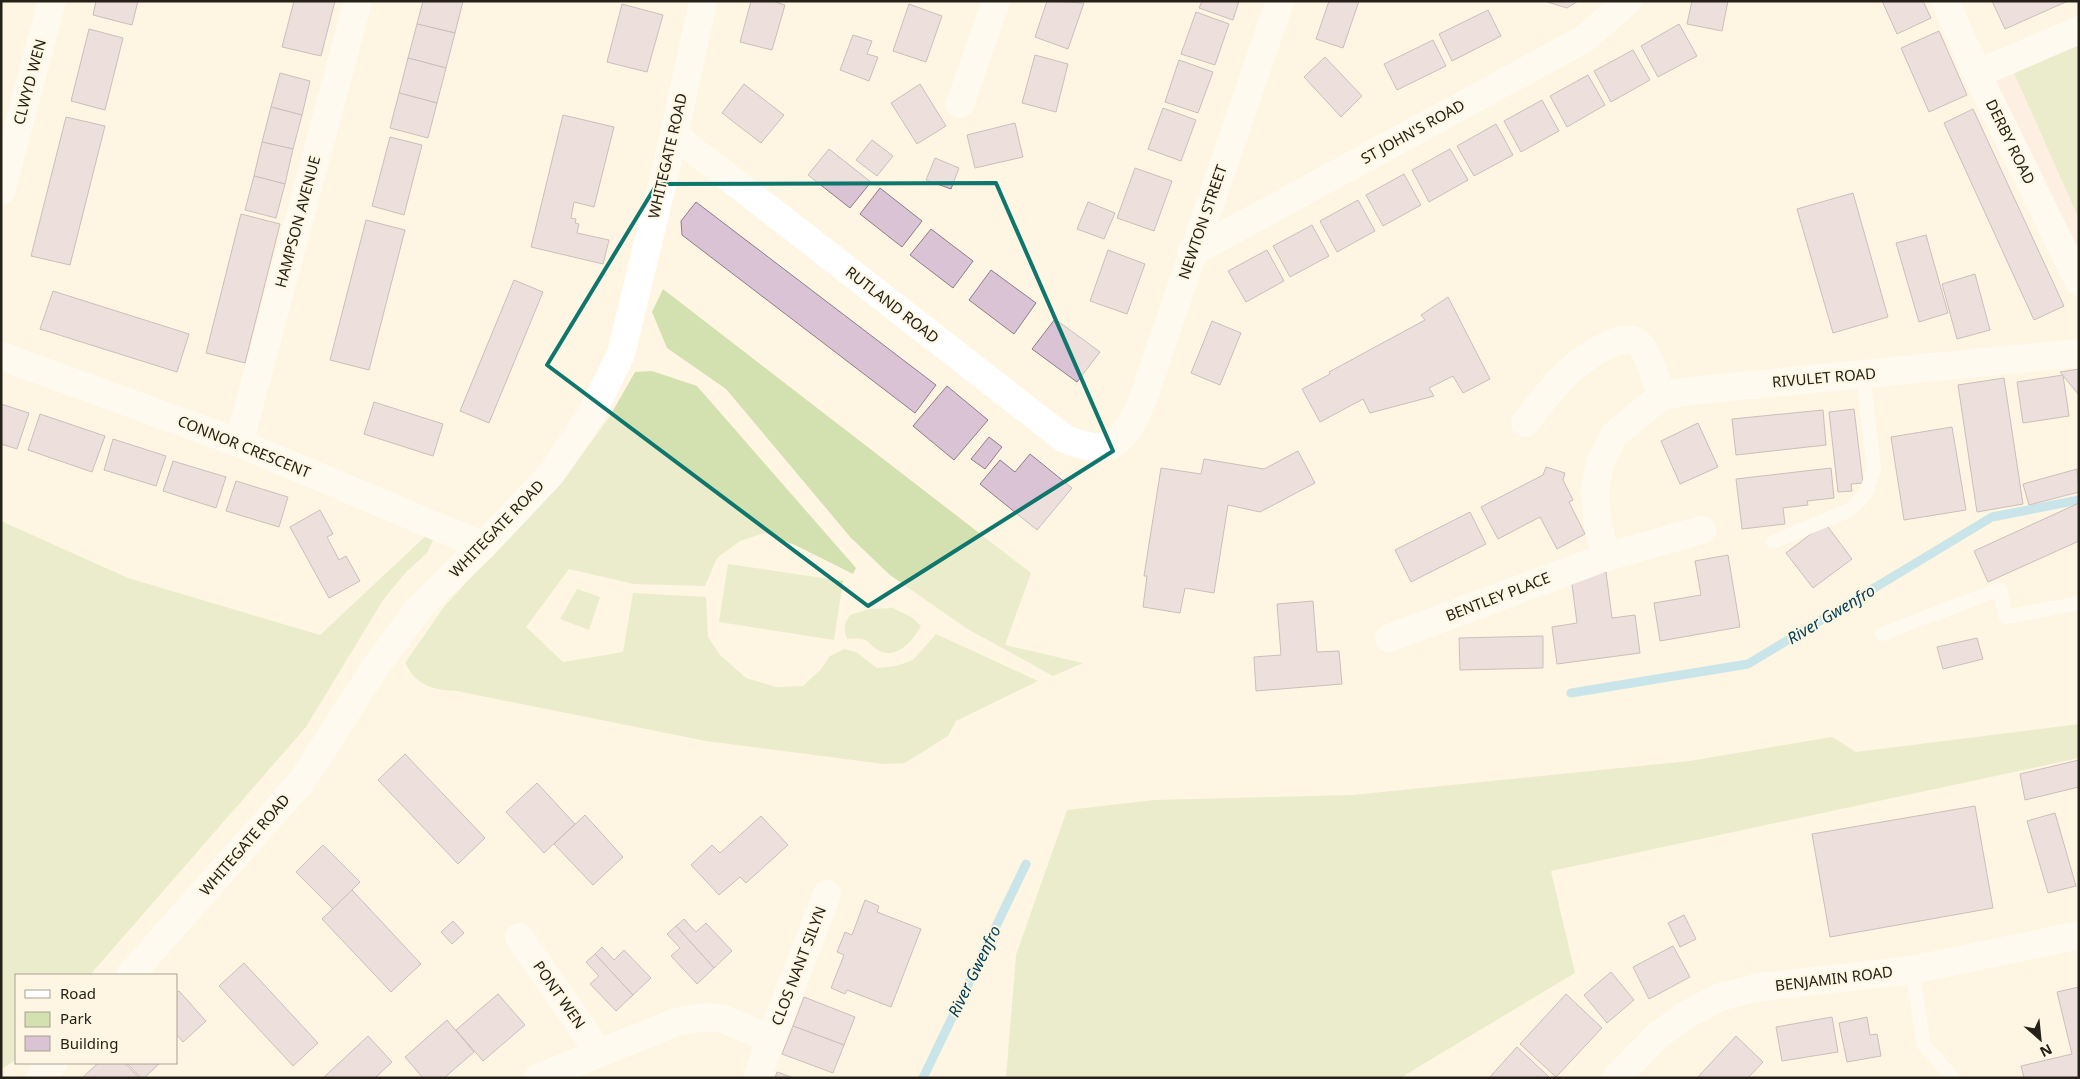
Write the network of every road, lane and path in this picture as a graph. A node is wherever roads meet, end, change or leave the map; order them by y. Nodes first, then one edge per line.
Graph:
1 (52, 1) edge
2 (358, 1) edge
3 (703, 1) edge
4 (996, 1) edge
5 (1280, 1) edge
6 (1628, 1) edge
7 (1944, 1) edge
8 (2079, 30) edge
9 (1977, 74) junction
10 (960, 104) dead end
11 (674, 135) junction
12 (1, 191) edge
13 (1192, 253) junction
14 (2079, 282) edge
15 (2079, 353) edge
16 (1, 356) edge
17 (1863, 375) junction
18 (1660, 396) junction
19 (1525, 423) dead end
20 (1120, 440) joint
21 (239, 443) junction
22 (1702, 530) dead end
23 (1773, 542) dead end
24 (483, 546) junction
25 (1606, 556) junction
26 (2079, 603) edge
27 (1882, 634) dead end
28 (1389, 638) dead end
29 (827, 894) dead end
30 (2079, 935) edge
31 (519, 938) dead end
32 (1912, 970) junction
33 (131, 974) edge
34 (770, 1039) junction
35 (600, 1052) junction
36 (52, 1064) edge
37 (40, 1078) edge
38 (538, 1078) edge
39 (757, 1078) edge
40 (1616, 1078) edge
41 (1953, 1078) edge

1 - 12 street, CLWYD WEN
2 - 21 street, HAMPSON AVENUE
3 - 11 street, WHITEGATE ROAD
4 - 10 street
5 - 13 street, NEWTON STREET
6 - 13 street, ST JOHN'S ROAD
7 - 9 street, DERBY ROAD
8 - 9 street
9 - 14 street, DERBY ROAD
11 - 20 street, RUTLAND ROAD
11 - 24 street, WHITEGATE ROAD
13 - 20 street, NEWTON STREET
15 - 17 street, RIVULET ROAD
16 - 21 street, CONNOR CRESCENT
17 - 18 street, RIVULET ROAD
17 - 23 lane
18 - 19 street
18 - 25 street
21 - 24 street, CONNOR CRESCENT
22 - 25 street, BENTLEY PLACE
24 - 33 street, WHITEGATE ROAD
25 - 28 street, BENTLEY PLACE
26 - 27 lane
29 - 34 street, CLOS NANT SILYN
30 - 32 street, BENJAMIN ROAD
31 - 35 street, PONT WEN
32 - 40 street, BENJAMIN ROAD
32 - 41 lane
34 - 35 street, CLOS NANT SILYN
34 - 39 street, CLOS NANT SILYN
35 - 38 street
36 - 37 street

